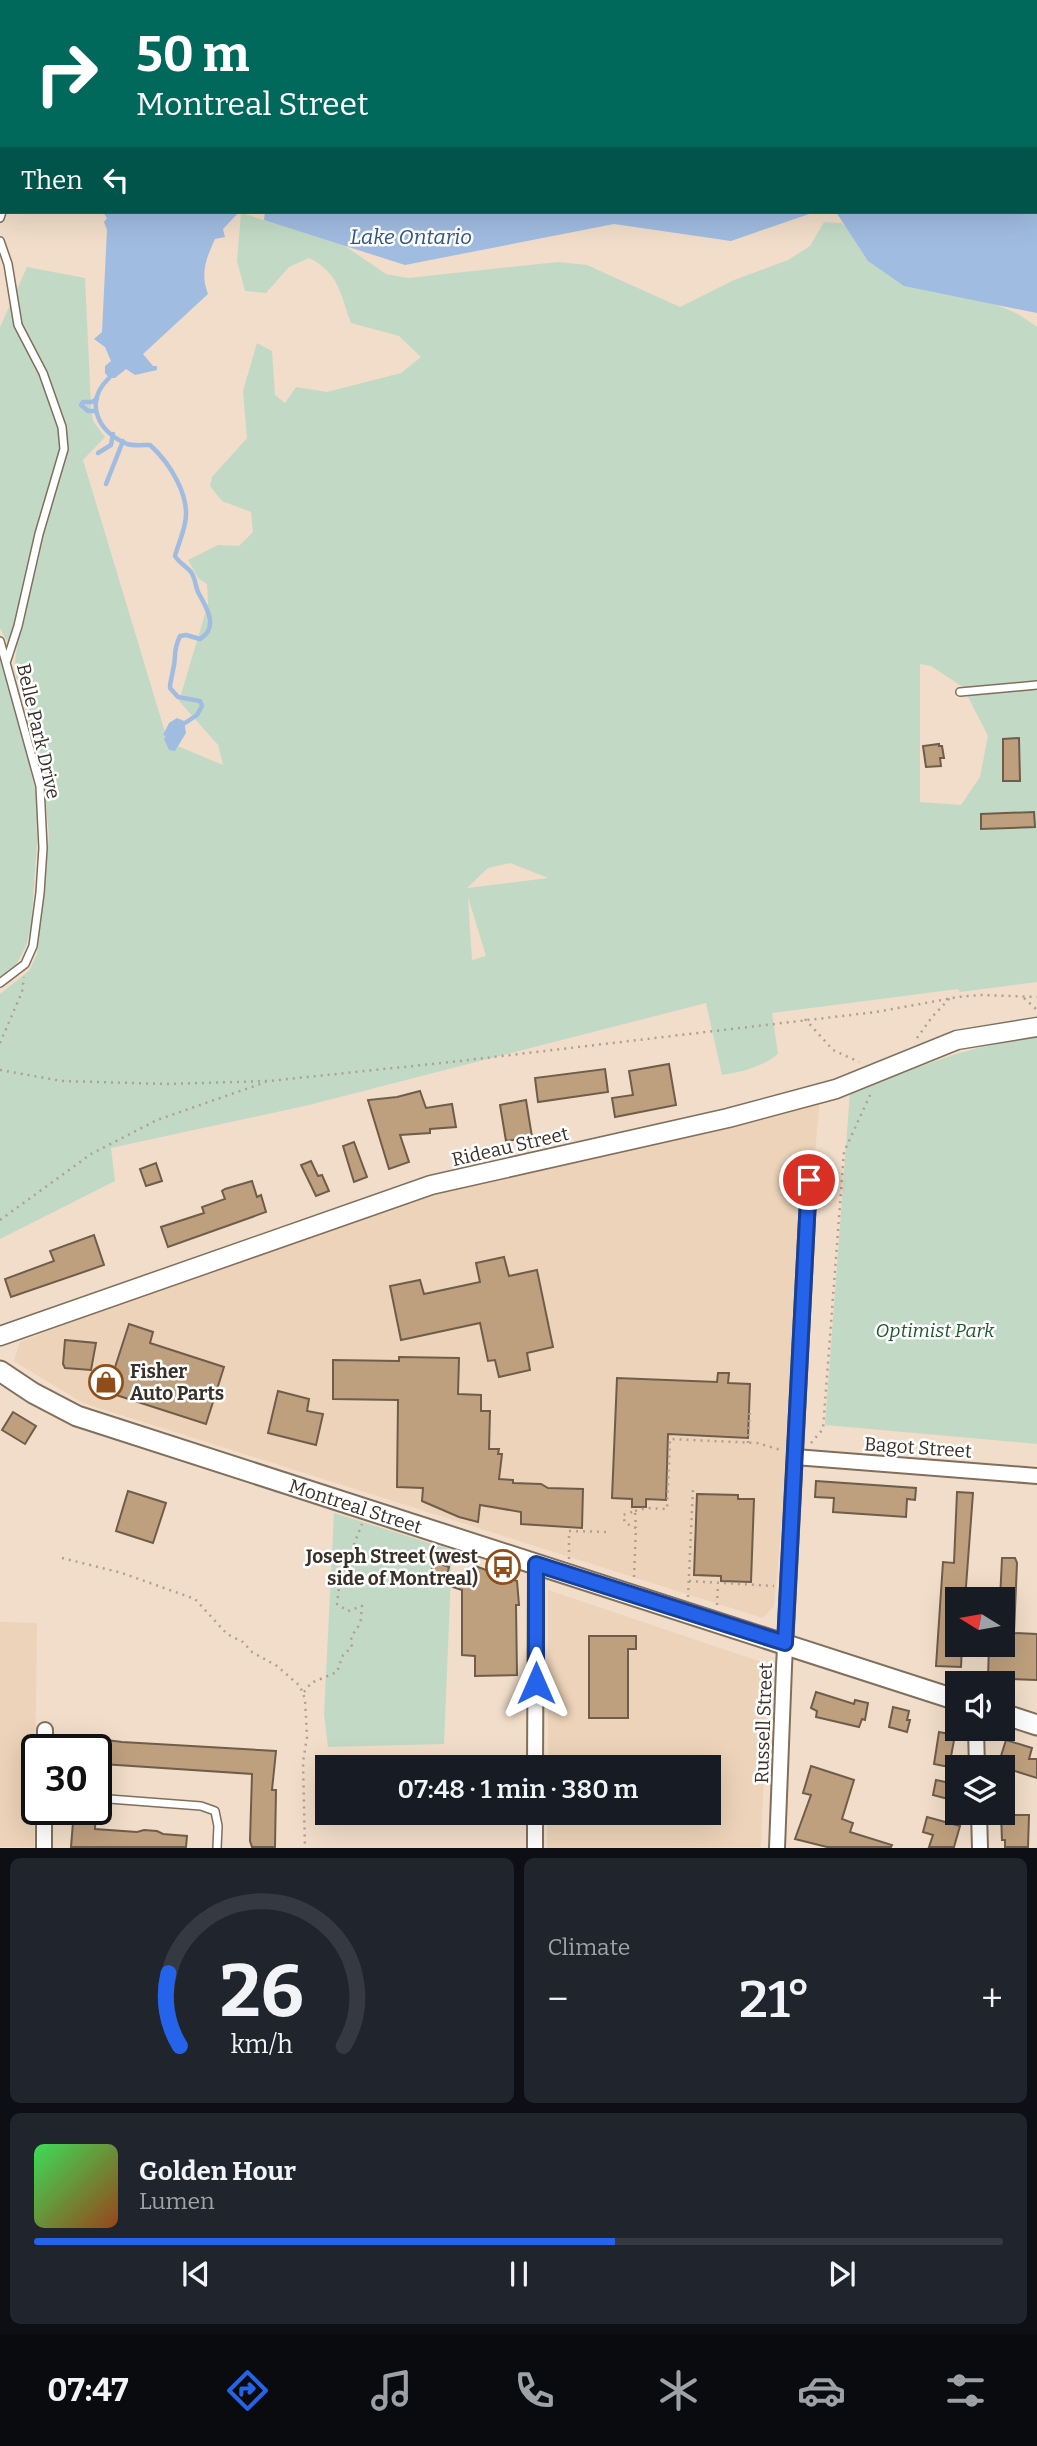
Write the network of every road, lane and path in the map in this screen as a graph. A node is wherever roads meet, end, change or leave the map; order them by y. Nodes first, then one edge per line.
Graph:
1 (0, 241) edge
2 (0, 640) edge
3 (7, 660) junction
4 (1037, 685) edge
5 (960, 692) dead end
6 (26, 962) junction
7 (0, 983) edge
8 (950, 998) junction
9 (1024, 998) junction
10 (1037, 998) edge
11 (1037, 1010) edge
12 (805, 1020) junction
13 (1037, 1027) edge
14 (917, 1038) dead end
15 (0, 1043) edge
16 (861, 1063) dead end
17 (0, 1070) edge
18 (269, 1081) junction
19 (872, 1090) dead end
20 (809, 1180) dead end
21 (0, 1220) edge
22 (0, 1336) edge
23 (0, 1371) edge
24 (750, 1408) dead end
25 (748, 1443) junction
26 (795, 1455) junction
27 (1037, 1476) edge
28 (693, 1489) dead end
29 (366, 1510) junction
30 (635, 1511) junction
31 (636, 1528) junction
32 (609, 1532) dead end
33 (62, 1558) dead end
34 (536, 1564) junction
35 (569, 1574) junction
36 (689, 1581) junction
37 (718, 1584) junction
38 (788, 1587) junction
39 (633, 1594) junction
40 (688, 1612) junction
41 (716, 1621) junction
42 (785, 1643) junction
43 (304, 1692) junction
44 (945, 1704) edge
45 (1015, 1718) edge
46 (1037, 1725) edge
47 (45, 1730) dead end
48 (45, 1734) edge
49 (535, 1755) edge
50 (112, 1799) edge
51 (44, 1825) edge
52 (535, 1825) edge
53 (979, 1825) edge
54 (44, 1847) edge
55 (217, 1847) edge
56 (305, 1847) edge
57 (535, 1847) edge
58 (777, 1847) edge
59 (980, 1847) edge

1 - 3 lane
2 - 3 lane, Belle Park Drive
3 - 6 lane, Belle Park Drive
4 - 5 lane
6 - 7 lane
6 - 15 path
8 - 9 path
8 - 12 path
8 - 14 path
9 - 10 path
9 - 11 path
12 - 16 path
12 - 18 path
13 - 22 street, Rideau Street
17 - 18 path
18 - 21 path
19 - 26 path
20 - 26 street, Russell Street
23 - 29 main road, Montreal Street
24 - 25 path
25 - 26 path
25 - 30 path
26 - 27 street, Bagot Street
26 - 38 street, Russell Street
28 - 36 path
29 - 34 main road, Montreal Street
29 - 43 path
30 - 31 path
30 - 31 path
31 - 39 path
32 - 35 path
33 - 43 path
34 - 35 main road, Montreal Street
34 - 49 street
35 - 39 main road, Montreal Street
36 - 37 path
36 - 40 path
37 - 38 path
37 - 41 path
38 - 42 street, Russell Street
39 - 40 main road, Montreal Street
40 - 41 main road, Montreal Street
41 - 42 main road, Montreal Street
42 - 44 main road, Montreal Street
42 - 58 street, Russell Street
43 - 56 path
45 - 46 main road
47 - 48 street
50 - 55 lane
51 - 54 street
52 - 57 street
53 - 59 street

